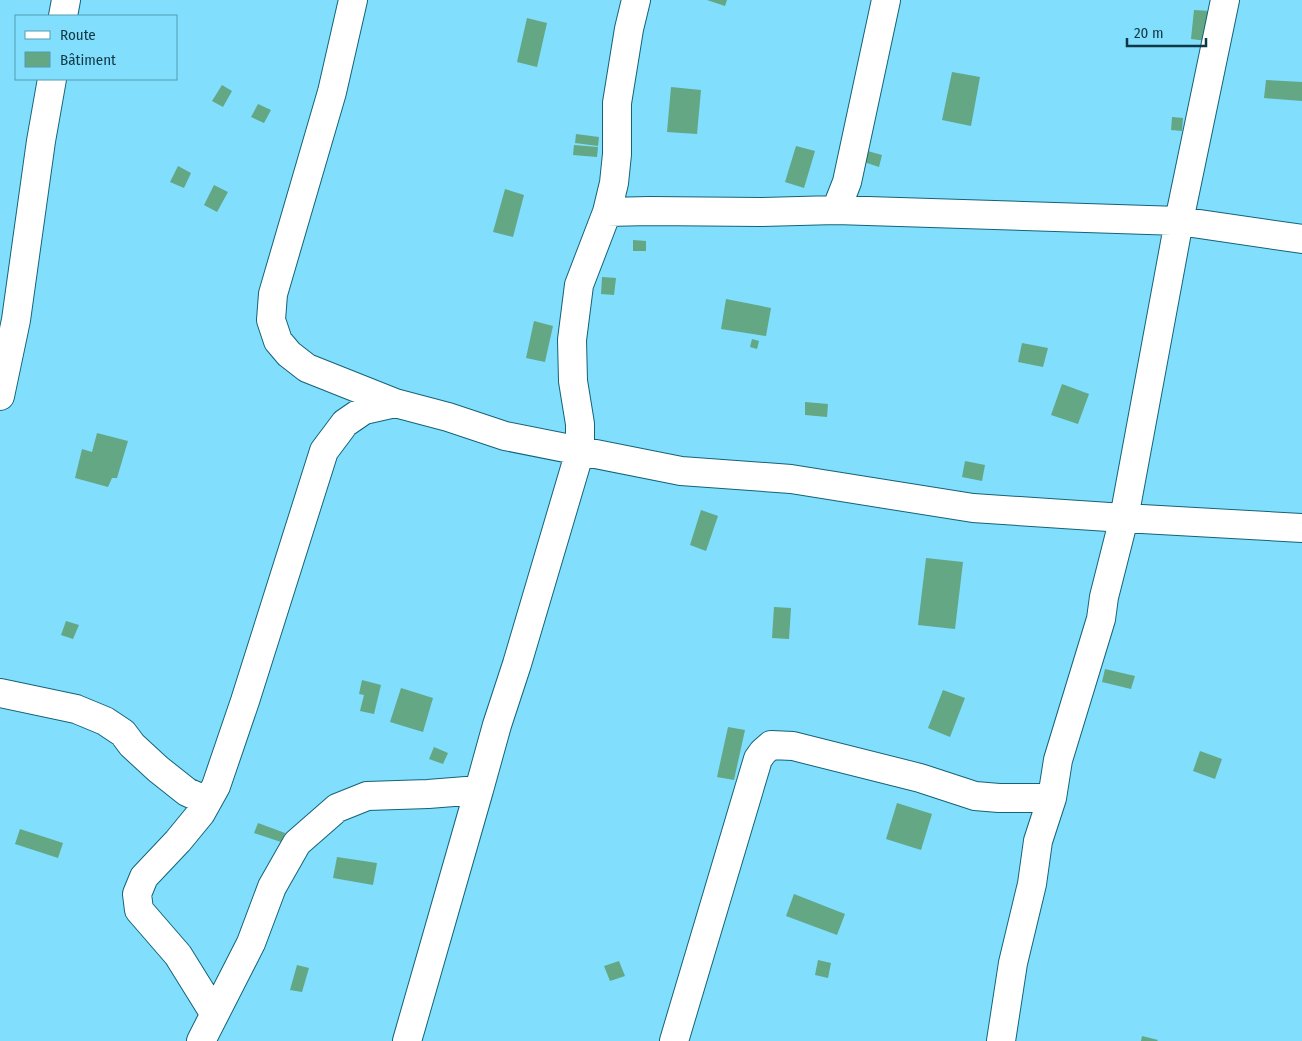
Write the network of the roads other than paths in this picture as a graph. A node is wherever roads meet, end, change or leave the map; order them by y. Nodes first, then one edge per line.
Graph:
1 (66, 0) edge
2 (354, 0) edge
3 (636, 0) edge
4 (886, 0) edge
5 (1225, 0) edge
6 (63, 15) edge
7 (52, 80) edge
8 (836, 210) junction
9 (607, 212) junction
10 (1179, 220) junction
11 (1302, 239) edge
12 (0, 396) edge
13 (394, 403) junction
14 (580, 451) junction
15 (1124, 518) junction
16 (1302, 528) edge
17 (0, 693) edge
18 (479, 790) junction
19 (1052, 798) junction
20 (207, 801) junction
21 (214, 1013) junction
22 (201, 1041) edge
23 (407, 1041) edge
24 (674, 1041) edge
25 (1001, 1041) edge

1 - 6 street
2 - 13 street
3 - 9 street
4 - 8 street
5 - 10 street
7 - 12 street
8 - 9 street
8 - 10 street
9 - 14 street
10 - 11 street
10 - 15 street
13 - 14 street
13 - 20 street
14 - 15 street
14 - 18 street
15 - 16 street
15 - 19 street
17 - 20 street
18 - 21 street
18 - 23 street
19 - 24 street
19 - 25 street
20 - 21 street
21 - 22 street

